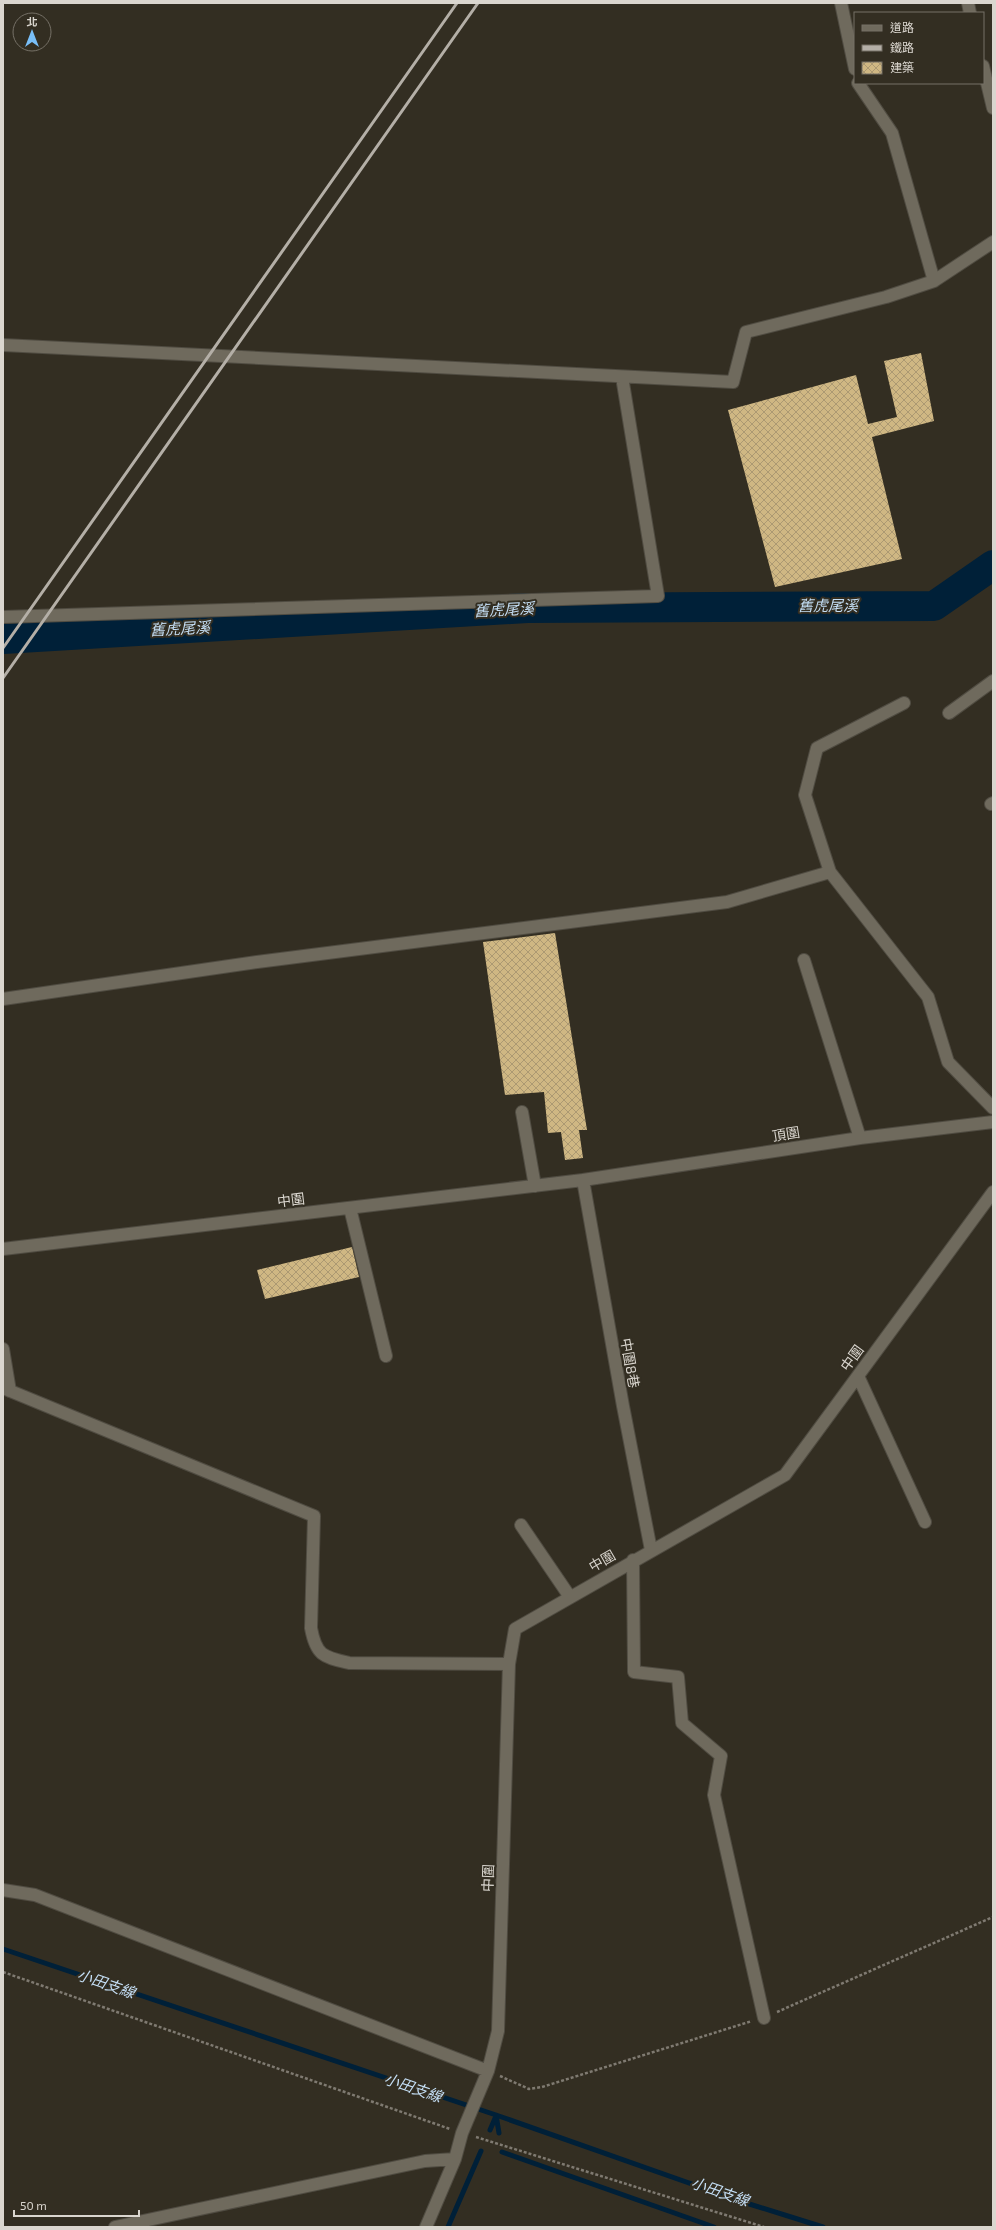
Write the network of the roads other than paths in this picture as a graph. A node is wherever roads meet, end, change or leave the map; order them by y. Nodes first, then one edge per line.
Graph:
1 (842, 3) edge
2 (854, 64) edge
3 (984, 70) edge
4 (859, 84) edge
5 (993, 108) edge
6 (993, 242) edge
7 (934, 281) junction
8 (3, 345) edge
9 (622, 378) junction
10 (3, 617) edge
11 (993, 681) edge
12 (904, 704) dead end
13 (949, 713) dead end
14 (830, 872) junction
15 (804, 960) dead end
16 (3, 999) edge
17 (993, 1108) edge
18 (522, 1112) dead end
19 (993, 1122) edge
20 (860, 1138) junction
21 (583, 1180) junction
22 (535, 1186) junction
23 (993, 1192) edge
24 (350, 1208) junction
25 (3, 1249) edge
26 (3, 1349) edge
27 (386, 1356) dead end
28 (858, 1376) junction
29 (7, 1390) edge
30 (925, 1522) dead end
31 (521, 1525) dead end
32 (651, 1550) junction
33 (633, 1560) junction
34 (570, 1597) junction
35 (509, 1664) junction
36 (3, 1890) edge
37 (764, 2018) road end
38 (488, 2071) junction
39 (455, 2159) junction
40 (115, 2227) edge
41 (426, 2227) edge

1 - 2 street
3 - 5 street
4 - 7 street
6 - 7 street
7 - 9 street
8 - 9 street
9 - 10 street
11 - 13 street
12 - 14 street
14 - 16 street
14 - 17 street
15 - 20 street
18 - 22 street
19 - 20 street, 頂圍
20 - 21 street, 頂圍
21 - 22 street, 中圍
21 - 32 street, 中圍8巷
22 - 24 street, 中圍
23 - 28 street, 中圍
24 - 25 street, 中圍
24 - 27 street
26 - 29 street
28 - 30 street
28 - 32 street, 中圍
29 - 35 street
31 - 34 street
32 - 33 street, 中圍
33 - 34 street, 中圍
33 - 37 street
34 - 35 street, 中圍
35 - 38 street, 中圍
36 - 38 street
38 - 39 street, 中圍
39 - 40 street
39 - 41 street, 中圍

